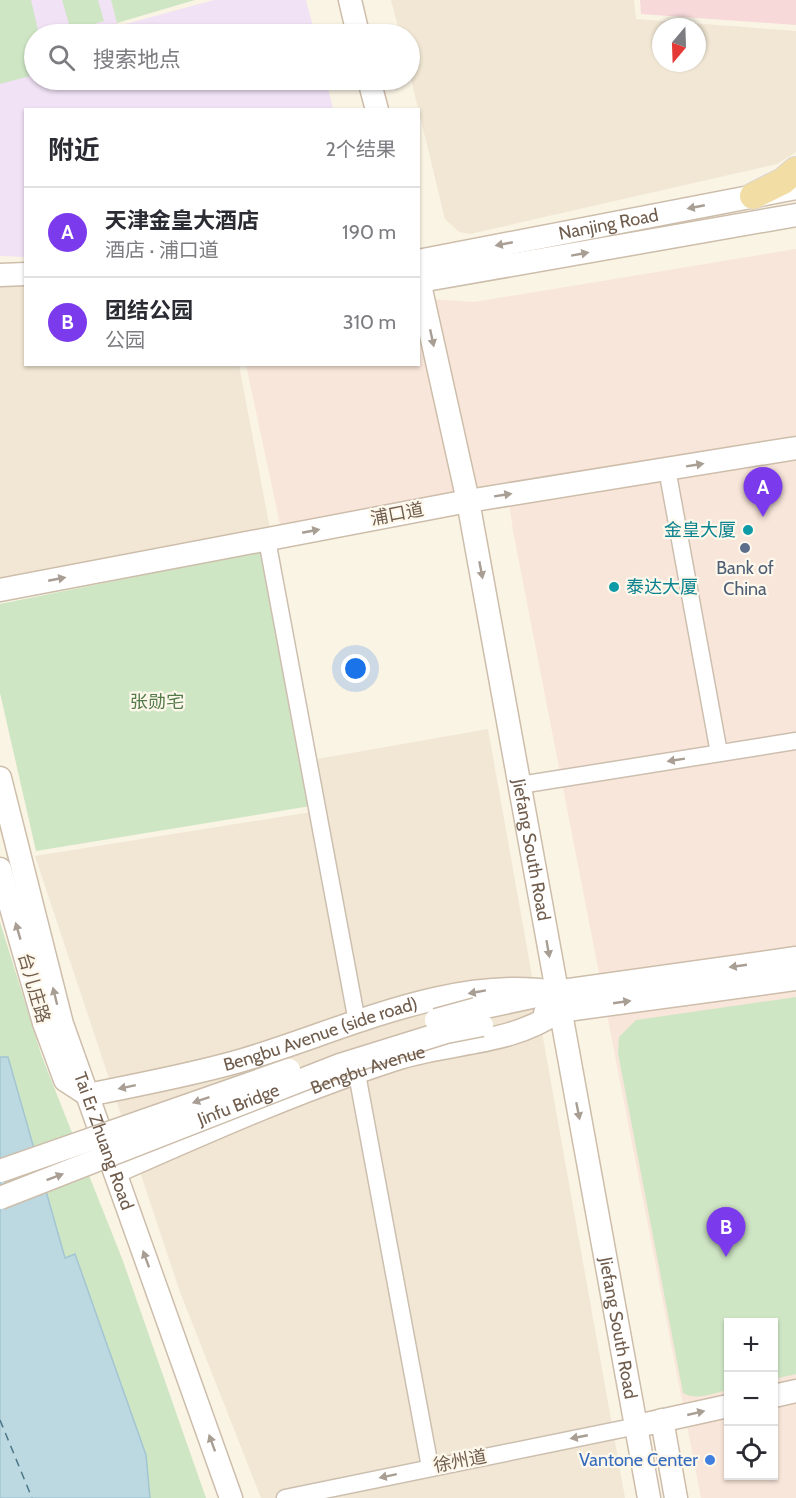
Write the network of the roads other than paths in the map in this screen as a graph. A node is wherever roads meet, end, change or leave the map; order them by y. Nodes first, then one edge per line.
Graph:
1 (350, 0) edge
2 (356, 24) edge
3 (372, 90) edge
4 (376, 108) edge
5 (796, 170) edge
6 (796, 188) edge
7 (753, 196) junction
8 (796, 196) edge
9 (796, 205) edge
10 (796, 215) edge
11 (753, 222) junction
12 (796, 233) edge
13 (420, 273) edge
14 (420, 273) edge
15 (0, 274) edge
16 (24, 274) edge
17 (420, 278) edge
18 (796, 448) edge
19 (667, 469) junction
20 (468, 501) junction
21 (267, 540) junction
22 (0, 590) edge
23 (796, 741) edge
24 (719, 753) junction
25 (0, 778) edge
26 (520, 785) junction
27 (0, 869) edge
28 (796, 958) edge
29 (796, 979) edge
30 (563, 1004) junction
31 (479, 1017) junction
32 (357, 1022) junction
33 (357, 1074) junction
34 (88, 1095) junction
35 (0, 1171) edge
36 (115, 1172) junction
37 (0, 1197) edge
38 (796, 1391) edge
39 (778, 1395) edge
40 (724, 1407) edge
41 (663, 1420) junction
42 (637, 1426) junction
43 (430, 1467) junction
44 (231, 1498) edge
45 (285, 1498) edge
46 (649, 1498) edge
47 (676, 1498) edge

1 - 2 main road
3 - 4 main road
5 - 7 main road
6 - 7 main road, Nanjing Road
7 - 8 main road
7 -> 13 main road, Nanjing Road
9 - 11 main road
10 - 11 main road, Nanjing Road
11 - 12 main road
14 -> 11 main road, Nanjing Road
15 - 16 main road
17 -> 20 main road, Jiefang South Road
19 -> 18 main road, 浦口道
20 -> 19 main road, 浦口道
19 - 24 street
21 -> 20 main road, 浦口道
20 -> 26 main road, Jiefang South Road
22 -> 21 main road, 浦口道
21 - 32 street
23 - 24 street
24 -> 26 street
34 -> 25 main road, Tai Er Zhuang Road
26 -> 30 main road, Jiefang South Road
34 -> 27 main road, 台儿庄路
28 -> 30 main road, Bengbu Avenue
30 -> 29 main road, Bengbu Avenue
30 - 31 main road, Bengbu Avenue
30 -> 32 main road, Bengbu Avenue (side road)
30 - 33 main road, Bengbu Avenue
30 -> 42 main road, Jiefang South Road
31 -> 35 main road, Jinfu Bridge, bridge
37 -> 31 main road, Jinfu Bridge, bridge
32 -> 34 main road, Bengbu Avenue (side road)
33 - 36 main road, Bengbu Avenue
33 - 43 street
34 - 36 main road, Tai Er Zhuang Road
44 -> 36 main road, Tai Er Zhuang Road
38 - 39 main road
41 -> 40 main road
41 - 42 main road
41 - 47 main road
42 -> 43 street, 徐州道
42 - 46 main road, Jiefang South Road
43 -> 45 street, 徐州道

